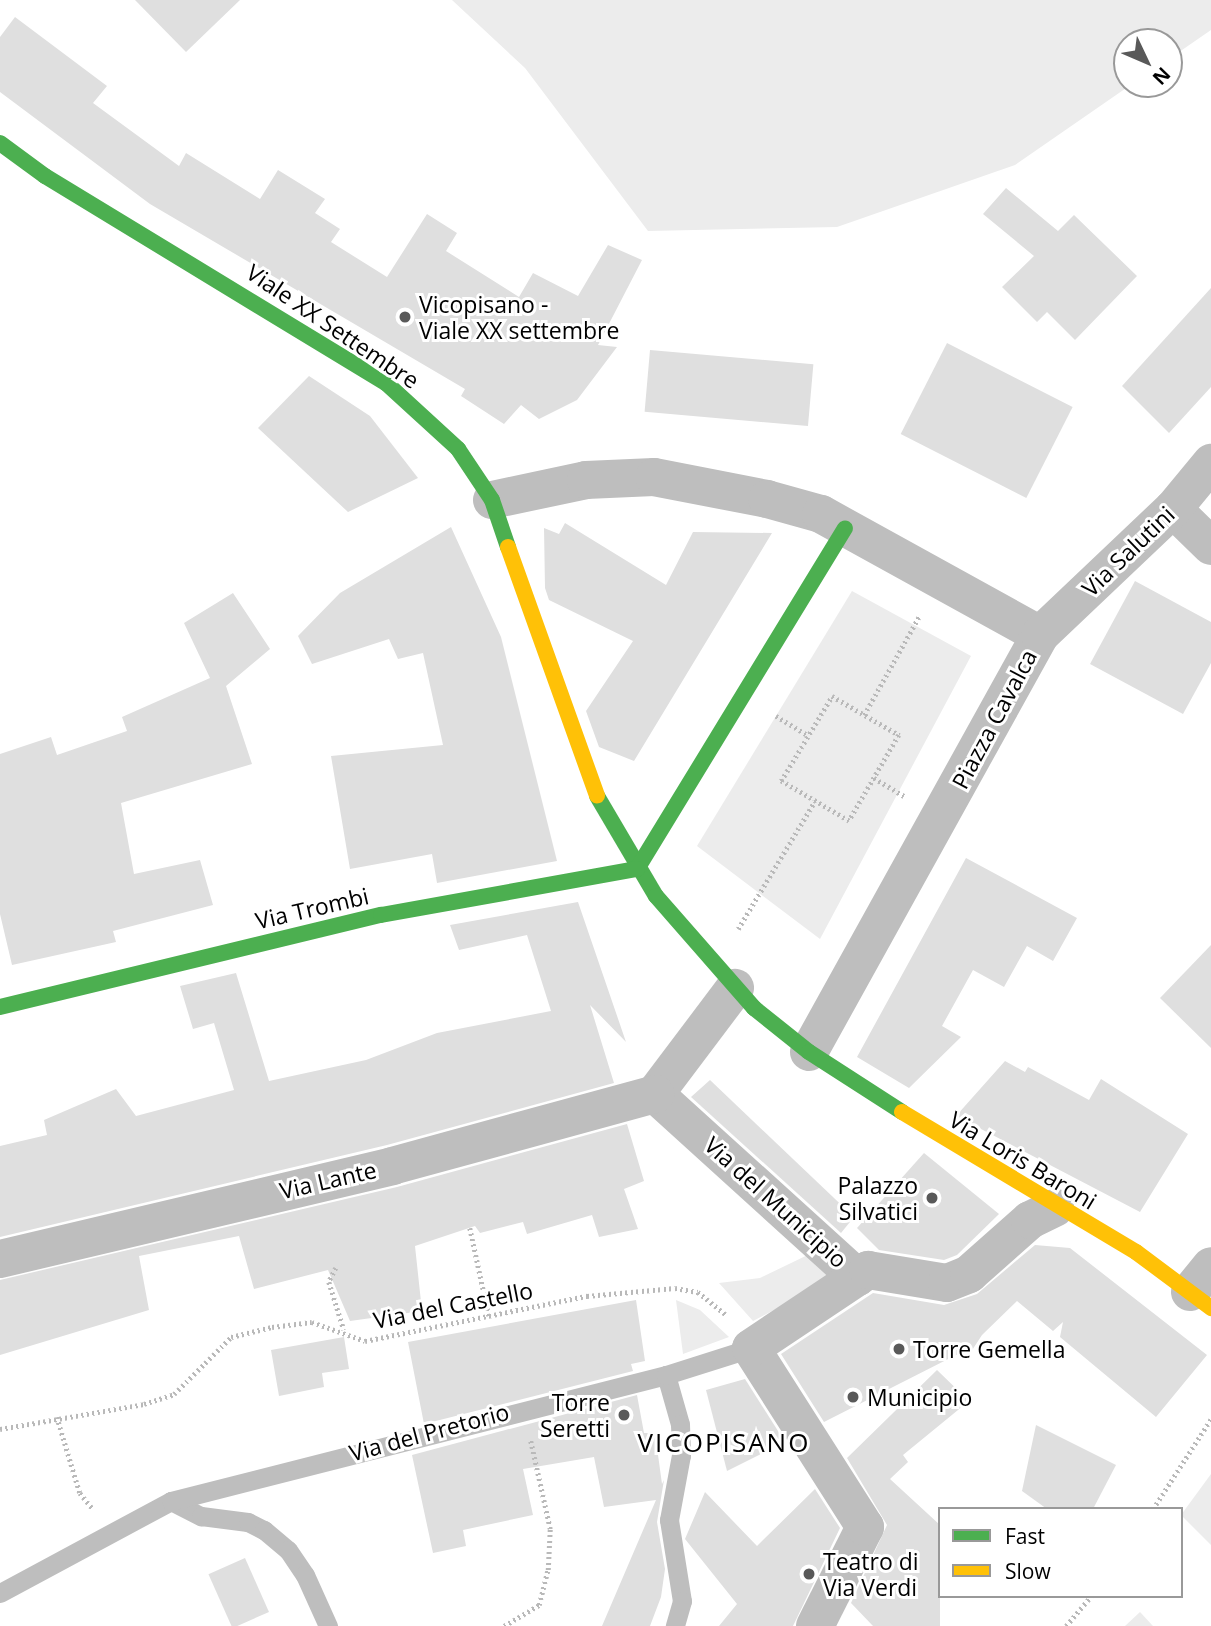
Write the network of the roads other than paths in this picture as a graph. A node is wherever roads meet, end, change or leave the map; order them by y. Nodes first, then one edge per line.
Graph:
1 (0, 143) edge
2 (1211, 463) edge
3 (492, 500) junction
4 (1173, 509) junction
5 (845, 528) junction
6 (1211, 546) edge
7 (1040, 635) junction
8 (637, 869) junction
9 (725, 978) junction
10 (0, 1007) edge
11 (809, 1052) junction
12 (654, 1094) junction
13 (1055, 1208) junction
14 (0, 1259) edge
15 (857, 1277) junction
16 (1204, 1289) edge
17 (751, 1348) junction
18 (666, 1375) junction
19 (171, 1502) junction
20 (0, 1593) edge
21 (328, 1626) edge
22 (675, 1626) edge
23 (815, 1626) edge

1 - 3 street, Viale XX Settembre
2 - 4 street, Via Salutini
3 - 5 street, Piazza Cavalca
3 - 8 street, Viale XX Settembre
4 - 6 street
4 - 7 street, Via Salutini
5 - 7 street, Piazza Cavalca
5 - 8 street
7 - 11 street, Piazza Cavalca
8 - 9 street
8 - 10 street, Via Trombi
9 - 11 street
9 - 12 street
11 - 13 street, Via Loris Baroni
12 - 14 street, Via Lante
12 - 15 street, Via del Municipio
13 - 15 street, Via del Municipio
13 - 16 street, Via Loris Baroni
15 - 17 street, Via del Pretorio
17 - 18 lane, Via del Pretorio
17 - 23 street
18 - 19 lane, Via del Pretorio
18 - 22 lane
19 - 20 lane, Via del Pretorio
19 - 21 lane

